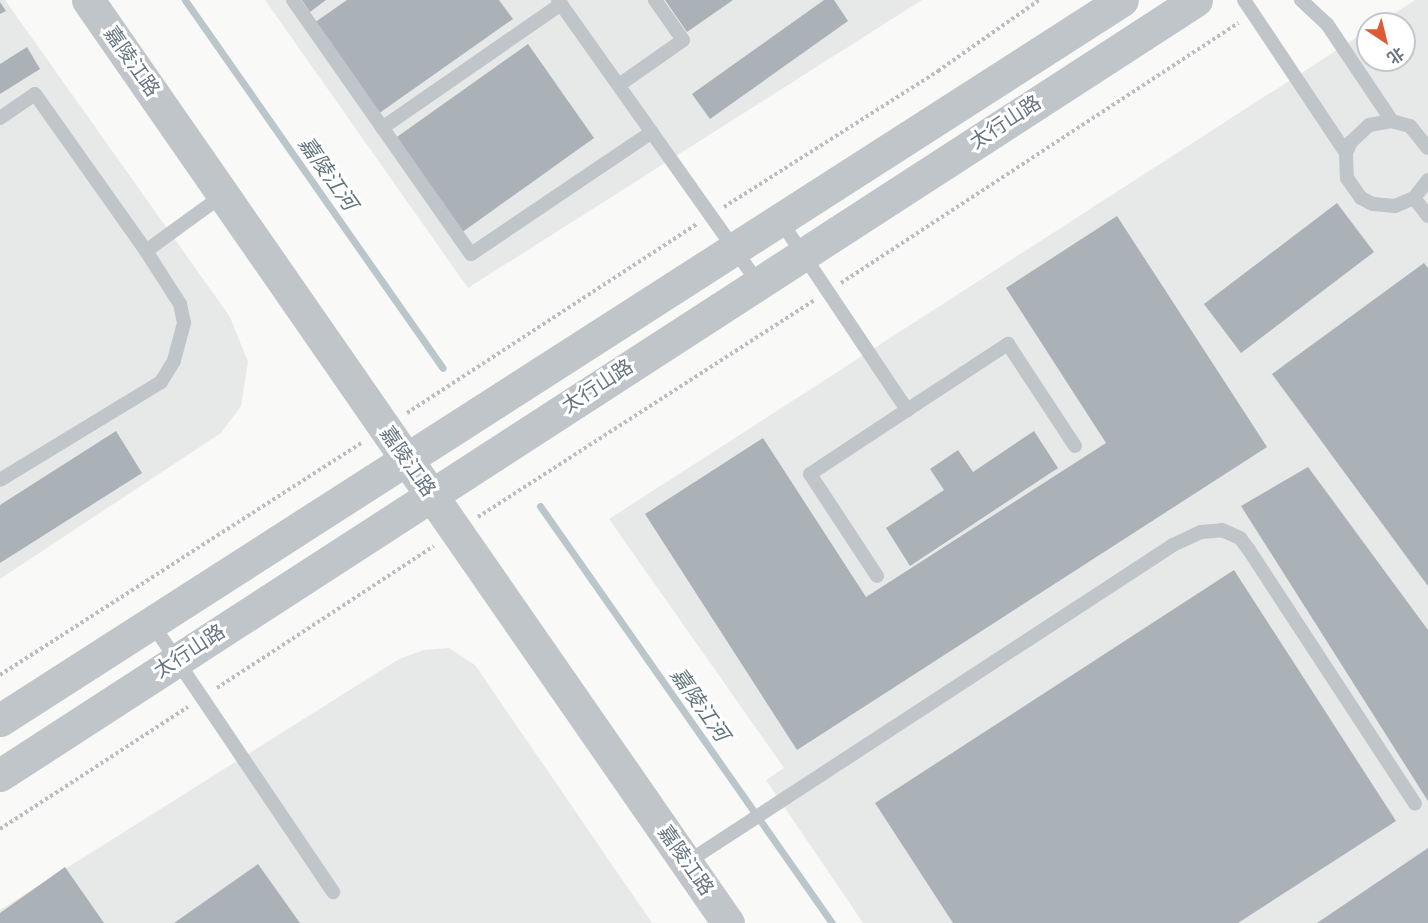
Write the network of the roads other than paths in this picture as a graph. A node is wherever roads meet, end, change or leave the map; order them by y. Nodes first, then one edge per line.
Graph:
1 (88, 0) edge
2 (293, 0) edge
3 (654, 0) edge
4 (1122, 0) edge
5 (1196, 0) edge
6 (1244, 0) edge
7 (1301, 0) edge
8 (559, 2) edge
9 (619, 85) junction
10 (0, 117) edge
11 (1392, 121) junction
12 (382, 128) junction
13 (652, 132) junction
14 (1428, 148) edge
15 (1346, 153) junction
16 (1428, 180) edge
17 (223, 195) junction
18 (1414, 198) junction
19 (1428, 216) edge
20 (779, 219) junction
21 (735, 247) junction
22 (146, 251) junction
23 (802, 254) junction
24 (758, 282) junction
25 (907, 410) junction
26 (1075, 446) dead end
27 (405, 458) junction
28 (0, 480) edge
29 (430, 495) junction
30 (877, 576) dead end
31 (151, 622) junction
32 (178, 660) junction
33 (0, 720) edge
34 (0, 775) edge
35 (1415, 804) dead end
36 (686, 863) junction
37 (333, 892) dead end
38 (728, 923) edge

1 - 17 street, 嘉陵江路
2 - 12 lane
3 - 9 lane
4 - 20 street, 太行山路
5 - 23 street, 太行山路
6 - 15 lane
7 - 11 lane
8 - 9 lane
8 - 12 lane
9 - 13 lane
10 - 22 lane
11 - 14 lane
11 - 15 lane
12 - 13 lane
13 - 21 lane
15 - 18 lane
16 - 18 lane
17 - 22 lane
17 - 27 street, 嘉陵江路
18 - 19 lane
20 - 21 street, 太行山路
20 - 23 lane
21 - 24 lane
21 - 27 street, 太行山路
22 - 28 lane
23 - 24 street, 太行山路
23 - 25 lane
24 - 29 street, 太行山路
25 - 26 lane
25 - 30 lane
27 - 29 street, 嘉陵江路
27 - 31 street, 太行山路
29 - 32 street, 太行山路
29 - 36 street, 嘉陵江路
31 - 32 lane
31 - 33 street, 太行山路
32 - 34 street, 太行山路
32 - 37 lane
35 - 36 lane
36 - 38 street, 嘉陵江路

